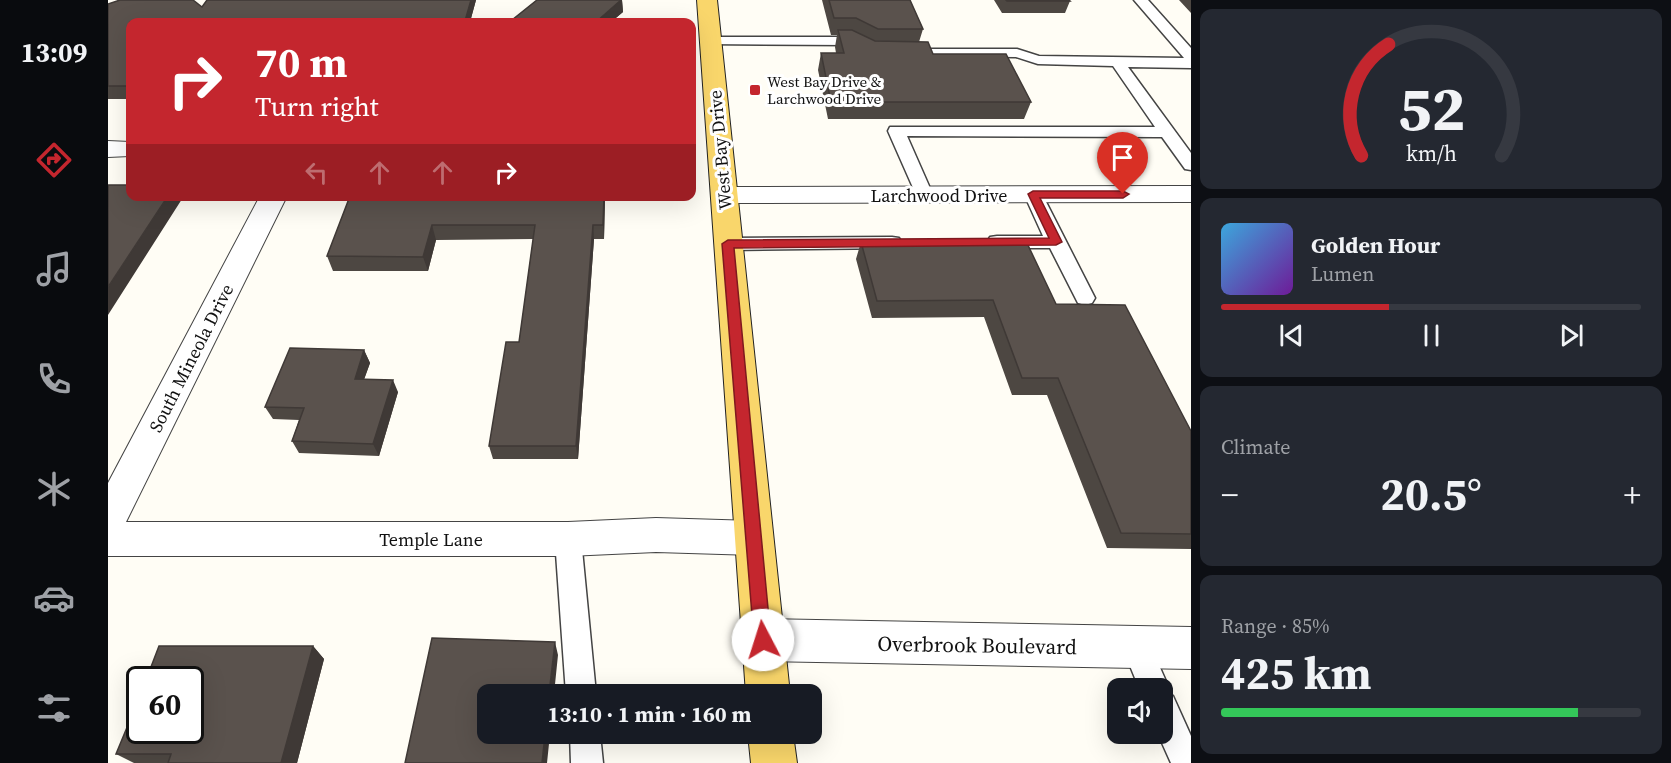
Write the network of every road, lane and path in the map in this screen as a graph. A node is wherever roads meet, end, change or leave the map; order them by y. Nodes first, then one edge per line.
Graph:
1 (707, 0) edge
2 (1141, 0) edge
3 (710, 41) junction
4 (1191, 57) edge
5 (1117, 62) junction
6 (1191, 63) edge
7 (1167, 132) junction
8 (108, 149) edge
9 (126, 149) edge
10 (1191, 165) edge
11 (1033, 194) junction
12 (1191, 194) edge
13 (724, 195) junction
14 (924, 195) junction
15 (271, 201) edge
16 (905, 242) edge
17 (975, 242) edge
18 (1056, 242) junction
19 (728, 244) junction
20 (1085, 298) dead end
21 (108, 520) edge
22 (754, 538) junction
23 (108, 539) edge
24 (568, 539) junction
25 (763, 640) junction
26 (1136, 646) junction
27 (1191, 648) edge
28 (1150, 678) edge
29 (580, 684) edge
30 (767, 684) edge
31 (1173, 733) edge
32 (586, 744) edge
33 (772, 744) edge
34 (587, 763) edge
35 (774, 763) edge
36 (1186, 763) edge

1 - 3 main road, West Bay Drive
2 - 4 lane
3 - 5 lane
3 - 13 main road, West Bay Drive
5 - 6 lane
5 - 7 lane
7 - 10 lane
7 - 14 lane
8 - 9 street
11 - 12 street, Larchwood Drive
11 - 14 street, Larchwood Drive
11 - 18 lane
13 - 14 street, Larchwood Drive
13 - 19 main road, West Bay Drive
15 - 21 street, South Mineola Drive
16 - 19 lane
17 - 18 lane
18 - 20 lane
19 - 22 main road, West Bay Drive
22 - 24 street, Temple Lane
22 - 25 main road, West Bay Drive
23 - 24 street, Temple Lane
24 - 29 lane
25 - 26 street, Overbrook Boulevard
25 - 30 main road, West Bay Drive
26 - 27 street, Overbrook Boulevard
26 - 28 lane
31 - 36 lane
32 - 34 lane
33 - 35 main road

